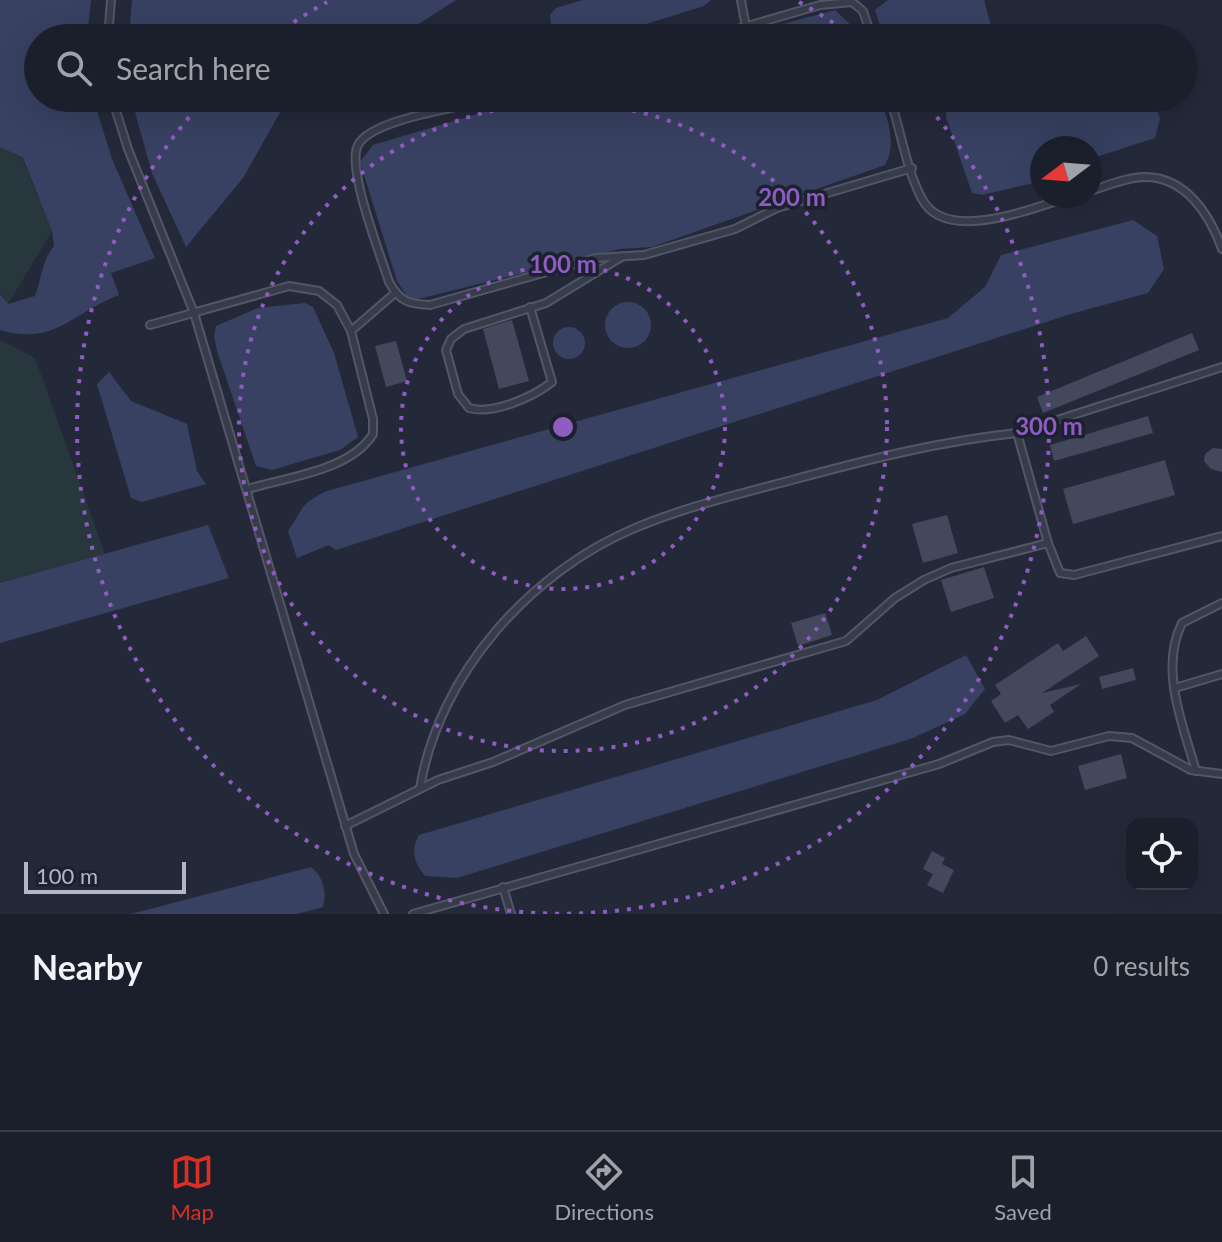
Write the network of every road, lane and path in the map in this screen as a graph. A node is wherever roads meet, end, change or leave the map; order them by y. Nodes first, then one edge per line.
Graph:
1 (111, 0) edge
2 (741, 0) edge
3 (109, 24) edge
4 (745, 24) edge
5 (756, 24) edge
6 (867, 24) edge
7 (116, 112) edge
8 (439, 112) edge
9 (894, 112) edge
10 (912, 168) junction
11 (1102, 188) edge
12 (1030, 208) edge
13 (1222, 249) edge
14 (625, 255) junction
15 (395, 293) junction
16 (530, 307) junction
17 (194, 313) junction
18 (150, 325) dead end
19 (351, 331) junction
20 (1222, 367) edge
21 (1017, 433) junction
22 (248, 489) junction
23 (1222, 536) edge
24 (1048, 543) junction
25 (1222, 603) edge
26 (1222, 674) edge
27 (1175, 688) junction
28 (1196, 771) junction
29 (1222, 774) edge
30 (420, 788) junction
31 (345, 826) junction
32 (503, 887) junction
33 (384, 914) edge
34 (413, 914) edge
35 (511, 914) edge

1 - 3 lane
2 - 4 lane
5 - 6 lane
7 - 17 lane
8 - 15 lane
9 - 10 lane
10 - 12 lane
10 - 14 lane
11 - 13 lane
14 - 15 lane
14 - 16 lane
15 - 19 lane
16 - 16 lane
17 - 18 lane
17 - 19 lane
17 - 22 lane
19 - 22 lane
20 - 21 lane
21 - 24 lane
21 - 30 lane
22 - 31 lane
23 - 24 lane
24 - 30 lane
25 - 27 lane
26 - 27 lane
27 - 28 lane
28 - 29 lane
28 - 32 lane
30 - 31 lane
31 - 33 lane
32 - 34 lane
32 - 35 lane

